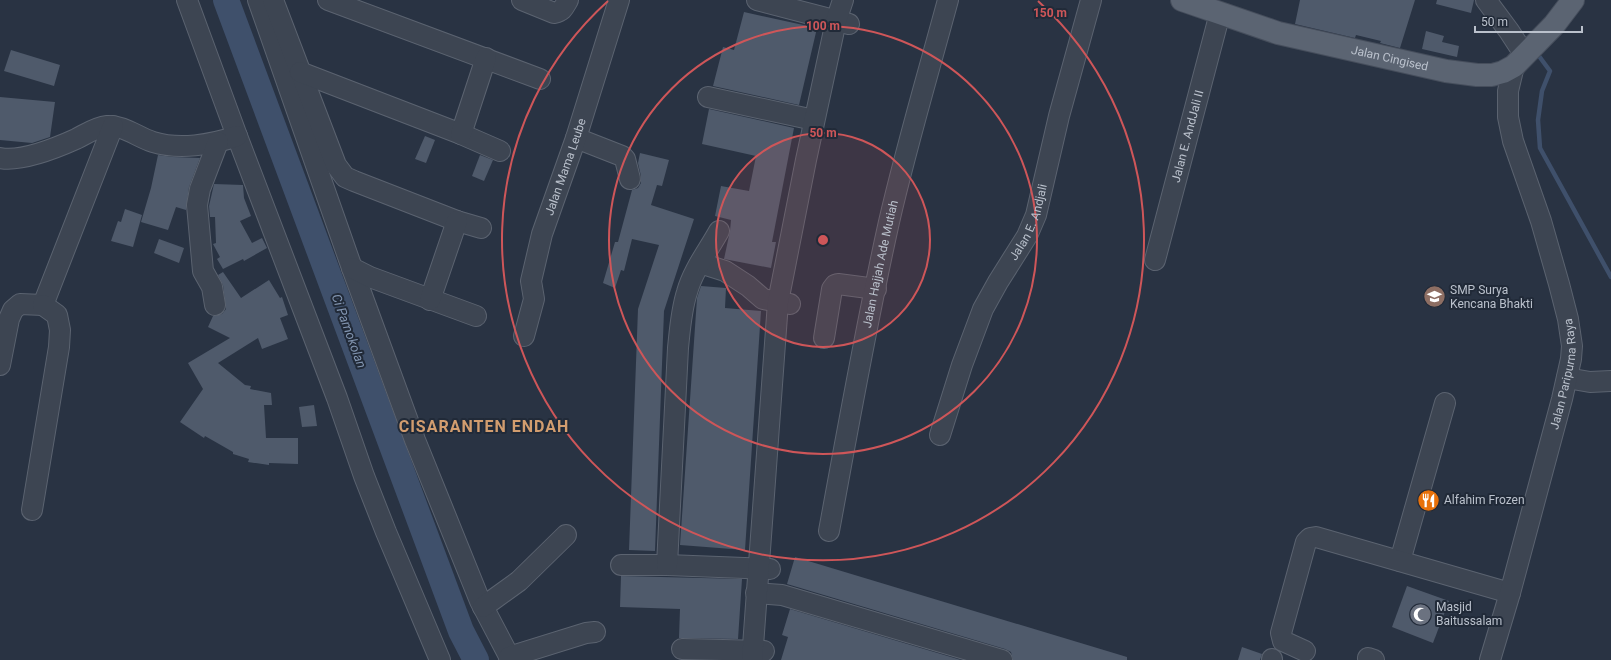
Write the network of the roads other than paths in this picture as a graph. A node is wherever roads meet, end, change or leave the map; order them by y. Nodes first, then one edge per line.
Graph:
1 (187, 0) edge
2 (258, 0) edge
3 (272, 0) edge
4 (328, 0) edge
5 (522, 0) edge
6 (568, 0) edge
7 (619, 0) edge
8 (757, 0) edge
9 (948, 0) edge
10 (1091, 0) edge
11 (1182, 0) edge
12 (1486, 0) edge
13 (1566, 3) edge
14 (845, 12) edge
15 (1220, 13) junction
16 (1525, 54) junction
17 (486, 58) junction
18 (300, 72) junction
19 (540, 79) dead end
20 (708, 96) dead end
21 (814, 120) junction
22 (113, 126) junction
23 (461, 134) junction
24 (237, 136) junction
25 (576, 138) junction
26 (218, 142) junction
27 (500, 151) dead end
28 (0, 158) edge
29 (811, 161) junction
30 (630, 179) dead end
31 (457, 221) junction
32 (482, 228) dead end
33 (719, 231) dead end
34 (1155, 260) dead end
35 (700, 263) junction
36 (352, 268) junction
37 (876, 289) junction
38 (430, 300) junction
39 (784, 303) junction
40 (43, 305) junction
41 (215, 305) dead end
42 (476, 316) dead end
43 (524, 336) dead end
44 (824, 338) dead end
45 (0, 365) edge
46 (1567, 378) junction
47 (1611, 381) edge
48 (1445, 403) dead end
49 (940, 435) dead end
50 (32, 510) dead end
51 (829, 531) dead end
52 (566, 535) dead end
53 (1400, 561) junction
54 (621, 564) dead end
55 (667, 564) junction
56 (764, 569) junction
57 (1510, 593) junction
58 (762, 594) junction
59 (483, 607) junction
60 (595, 632) dead end
61 (682, 650) dead end
62 (1305, 651) dead end
63 (758, 656) edge
64 (510, 658) edge
65 (440, 660) edge
66 (1002, 660) edge
67 (1490, 660) edge

1 - 24 street
2 - 36 street
3 - 18 street
4 - 17 street
5 - 6 street
7 - 25 street, Jalan Mama Leube
8 - 14 street
9 - 37 street, Jalan Hajjah Ade Mutiah
10 - 49 street, Jalan E. Andjali
11 - 15 main road, Jalan Cingised
12 - 16 street
13 - 16 main road, Jalan Cingised
14 - 21 street
14 - 29 street
15 - 16 main road, Jalan Cingised
15 - 34 street, Jalan E. AndJali II
16 - 46 street, Jalan Paripurna Raya
17 - 19 street
17 - 23 street
18 - 23 street
18 - 31 street
20 - 21 street
21 - 29 street
22 - 26 street
22 - 28 street
22 - 40 street
23 - 27 street
24 - 26 street
24 - 65 street
25 - 30 street
25 - 43 street, Jalan Mama Leube
26 - 41 street
29 - 39 street
31 - 32 street
31 - 38 street
33 - 35 street
35 - 39 street
35 - 55 street
36 - 38 street
36 - 59 street
37 - 44 street
37 - 51 street, Jalan Hajjah Ade Mutiah
38 - 42 street
39 - 56 street
40 - 45 street
40 - 50 street
46 - 47 street
46 - 57 street, Jalan Paripurna Raya
48 - 53 street
52 - 59 street
53 - 57 street
53 - 62 street
54 - 55 street
55 - 56 street
56 - 58 street
57 - 67 street, Jalan Paripurna Raya
58 - 63 street
58 - 66 street
59 - 64 street
60 - 64 street
61 - 63 street

